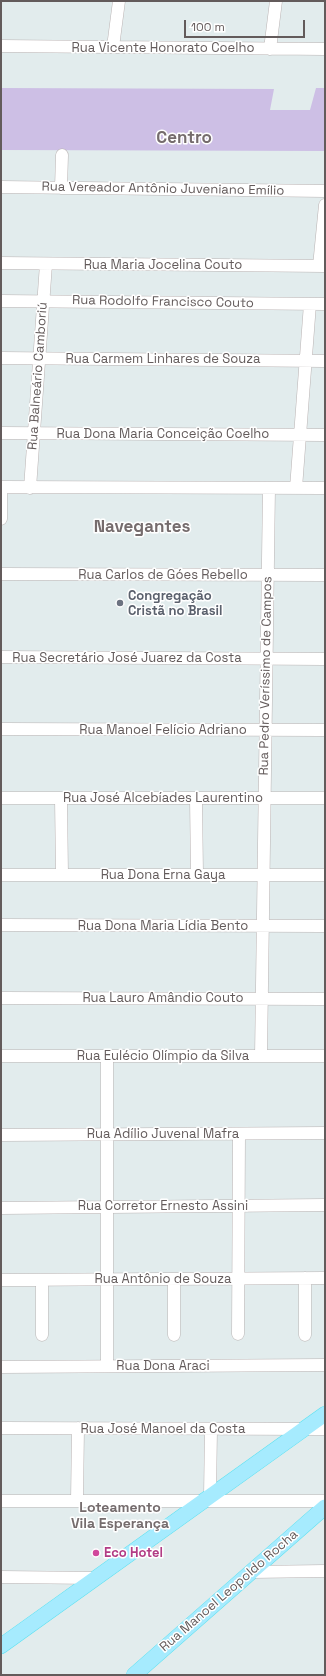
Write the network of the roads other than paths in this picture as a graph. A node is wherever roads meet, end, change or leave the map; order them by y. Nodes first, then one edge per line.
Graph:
1 (119, 1) edge
2 (276, 1) edge
3 (1, 46) edge
4 (113, 47) junction
5 (270, 48) junction
6 (325, 49) edge
7 (62, 155) dead end
8 (1, 187) edge
9 (61, 188) junction
10 (325, 191) edge
11 (325, 204) edge
12 (1, 263) edge
13 (46, 264) junction
14 (322, 266) edge
15 (1, 300) edge
16 (43, 301) junction
17 (310, 304) junction
18 (325, 304) edge
19 (1, 358) edge
20 (39, 358) junction
21 (306, 360) junction
22 (325, 361) edge
23 (1, 433) edge
24 (34, 433) junction
25 (300, 435) junction
26 (325, 435) edge
27 (1, 487) edge
28 (30, 488) junction
29 (269, 488) junction
30 (296, 488) junction
31 (325, 488) edge
32 (1, 519) edge
33 (1, 574) edge
34 (268, 575) junction
35 (325, 575) edge
36 (1, 657) edge
37 (266, 658) junction
38 (325, 659) edge
39 (1, 729) edge
40 (266, 730) junction
41 (325, 730) edge
42 (1, 798) edge
43 (61, 798) junction
44 (196, 798) junction
45 (265, 798) junction
46 (325, 798) edge
47 (1, 874) edge
48 (62, 875) junction
49 (197, 875) junction
50 (264, 875) junction
51 (325, 875) edge
52 (1, 925) edge
53 (263, 926) junction
54 (325, 926) edge
55 (1, 998) edge
56 (262, 999) junction
57 (325, 999) edge
58 (1, 1056) edge
59 (107, 1056) junction
60 (262, 1056) junction
61 (325, 1056) edge
62 (325, 1133) edge
63 (107, 1134) junction
64 (239, 1134) junction
65 (1, 1135) edge
66 (325, 1205) edge
67 (239, 1206) junction
68 (107, 1207) junction
69 (1, 1208) edge
70 (305, 1278) junction
71 (325, 1278) edge
72 (174, 1279) junction
73 (239, 1279) junction
74 (1, 1280) edge
75 (42, 1280) junction
76 (107, 1280) junction
77 (238, 1334) dead end
78 (42, 1335) dead end
79 (305, 1335) dead end
80 (174, 1336) dead end
81 (325, 1364) edge
82 (107, 1366) junction
83 (1, 1367) edge
84 (325, 1414) edge
85 (1, 1428) edge
86 (78, 1428) junction
87 (211, 1429) junction
88 (304, 1429) junction
89 (325, 1429) edge
90 (206, 1499) junction
91 (77, 1501) junction
92 (325, 1501) edge
93 (1, 1502) edge
94 (325, 1507) edge
95 (325, 1571) edge
96 (251, 1572) junction
97 (1, 1577) edge
98 (97, 1578) junction
99 (1, 1646) edge
100 (134, 1675) edge

1 - 4 street
2 - 5 street
3 - 4 street, Rua Vicente Honorato Coelho
4 - 5 street, Rua Vicente Honorato Coelho
5 - 6 street, Rua Vicente Honorato Coelho
7 - 9 street
8 - 9 street, Rua Vereador Antônio Juveniano Emílio
9 - 10 street, Rua Vereador Antônio Juveniano Emílio
11 - 14 street
12 - 13 street, Rua Maria Jocelina Couto
13 - 14 street, Rua Maria Jocelina Couto
13 - 16 street, Rua Balneário Camboriú
15 - 16 street, Rua Rodolfo Francisco Couto
16 - 17 street, Rua Rodolfo Francisco Couto
16 - 20 street, Rua Balneário Camboriú
17 - 18 street, Rua Rodolfo Francisco Couto
17 - 21 street
19 - 20 street, Rua Carmem Linhares de Souza
20 - 21 street, Rua Carmem Linhares de Souza
20 - 24 street, Rua Balneário Camboriú
21 - 22 street, Rua Carmem Linhares de Souza
21 - 25 street
23 - 24 street, Rua Dona Maria Conceição Coelho
24 - 25 street, Rua Dona Maria Conceição Coelho
24 - 28 street, Rua Balneário Camboriú
25 - 26 street, Rua Dona Maria Conceição Coelho
25 - 30 street
27 - 28 street
27 - 32 street
28 - 29 street
29 - 30 street
29 - 34 street, Rua Pedro Veríssimo de Campos
30 - 31 street
33 - 34 street, Rua Carlos de Góes Rebello
34 - 35 street, Rua Carlos de Góes Rebello
34 - 37 street, Rua Pedro Veríssimo de Campos
36 - 37 street, Rua Secretário José Juarez da Costa
37 - 38 street, Rua Secretário José Juarez da Costa
37 - 40 street, Rua Pedro Veríssimo de Campos
39 - 40 street, Rua Manoel Felício Adriano
40 - 41 street, Rua Manoel Felício Adriano
40 - 45 street, Rua Pedro Veríssimo de Campos
42 - 43 street, Rua José Alcebíades Laurentino
43 - 44 street, Rua José Alcebíades Laurentino
43 - 48 street
44 - 45 street, Rua José Alcebíades Laurentino
44 - 49 street
45 - 46 street, Rua José Alcebíades Laurentino
45 - 50 street, Rua Pedro Veríssimo de Campos
47 - 48 street, Rua Dona Erna Gaya
48 - 49 street, Rua Dona Erna Gaya
49 - 50 street, Rua Dona Erna Gaya
50 - 51 street, Rua Dona Erna Gaya
50 - 53 street, Rua Pedro Veríssimo de Campos
52 - 53 street, Rua Dona Maria Lídia Bento
53 - 54 street, Rua Dona Maria Lídia Bento
53 - 56 street, Rua Pedro Veríssimo de Campos
55 - 56 street, Rua Lauro Amândio Couto
56 - 57 street, Rua Lauro Amândio Couto
56 - 60 street, Rua Pedro Veríssimo de Campos
58 - 59 street, Rua Eulécio Olímpio da Silva
59 - 60 street, Rua Eulécio Olímpio da Silva
59 - 63 street
60 - 61 street, Rua Eulécio Olímpio da Silva
62 - 64 street, Rua Adílio Juvenal Mafra
63 - 64 street, Rua Adílio Juvenal Mafra
63 - 65 street, Rua Adílio Juvenal Mafra
63 - 68 street
64 - 67 street
66 - 67 street, Rua Corretor Ernesto Assini
67 - 68 street, Rua Corretor Ernesto Assini
67 - 73 street
68 - 69 street, Rua Corretor Ernesto Assini
68 - 76 street
70 - 71 street, Rua Antônio de Souza
70 - 73 street, Rua Antônio de Souza
70 - 79 street
72 - 73 street, Rua Antônio de Souza
72 - 76 street, Rua Antônio de Souza
72 - 80 street
73 - 77 street
74 - 75 street, Rua Antônio de Souza
75 - 76 street, Rua Antônio de Souza
75 - 78 street
76 - 82 street
81 - 82 street, Rua Dona Araci
82 - 83 street, Rua Dona Araci
84 - 88 main road
85 - 86 street, Rua José Manoel da Costa
86 - 87 street, Rua José Manoel da Costa
86 - 91 street
87 - 88 street, Rua José Manoel da Costa
87 - 90 street
88 - 89 street, Rua José Manoel da Costa
88 - 90 main road
90 - 91 street
90 - 92 street
90 - 98 main road
91 - 93 street
94 - 96 main road, Rua Manoel Leopoldo Rocha
95 - 96 street
96 - 100 main road, Rua Manoel Leopoldo Rocha
97 - 98 street
98 - 99 main road

